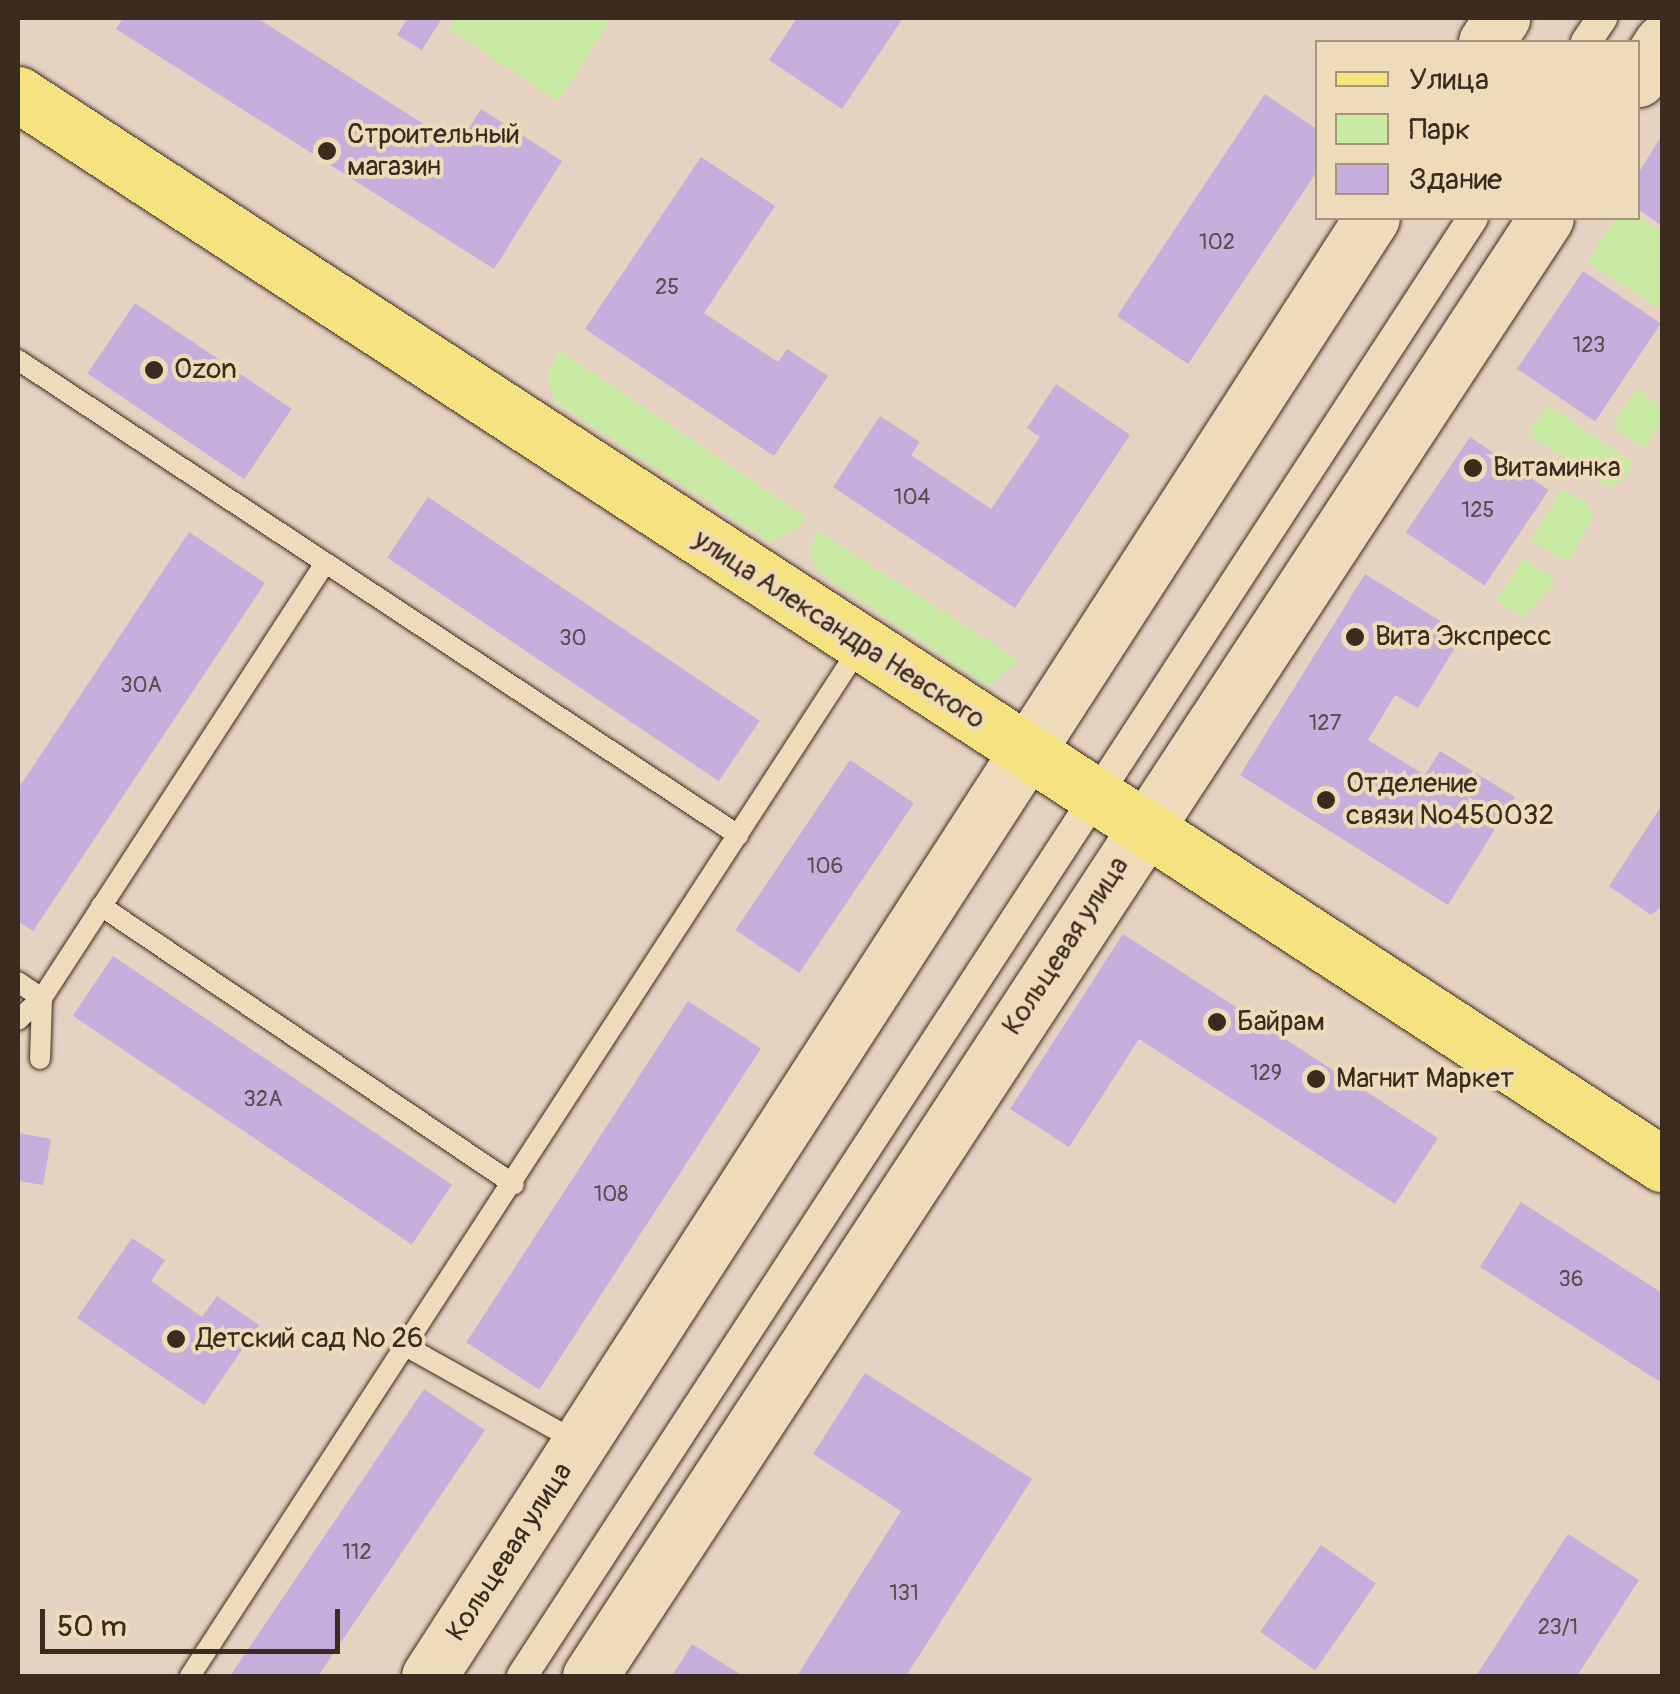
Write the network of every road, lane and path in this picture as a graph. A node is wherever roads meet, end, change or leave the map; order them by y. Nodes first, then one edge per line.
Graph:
1 (1502, 18) edge
2 (1602, 18) edge
3 (1487, 40) edge
4 (1587, 40) edge
5 (1662, 42) edge
6 (1640, 77) edge
7 (18, 94) edge
8 (1371, 220) edge
9 (1472, 220) edge
10 (1545, 220) edge
11 (18, 360) edge
12 (324, 563) junction
13 (861, 645) junction
14 (1026, 751) junction
15 (1122, 813) junction
16 (738, 835) junction
17 (101, 906) junction
18 (18, 982) edge
19 (42, 998) junction
20 (18, 1020) edge
21 (40, 1059) dead end
22 (1662, 1164) edge
23 (514, 1185) junction
24 (409, 1348) junction
25 (580, 1443) junction
26 (190, 1676) edge
27 (429, 1676) edge
28 (522, 1676) edge
29 (590, 1676) edge

1 - 3 main road
2 - 4 street
5 - 6 main road
7 - 13 main road, улица Александра Невского
8 - 14 main road, Кольцевая улица
9 - 15 street
10 - 15 main road, Кольцевая улица
11 - 12 lane
12 - 16 lane
12 - 17 lane
13 - 14 main road, улица Александра Невского
13 - 16 lane
14 - 15 main road, улица Александра Невского
14 - 25 main road, Кольцевая улица
15 - 22 main road, улица Александра Невского
15 - 28 street
15 - 29 main road, Кольцевая улица
16 - 23 lane
17 - 19 lane
17 - 23 lane
18 - 19 lane
19 - 20 lane
19 - 21 lane
23 - 24 lane
24 - 25 lane
24 - 26 lane
25 - 27 main road, Кольцевая улица

